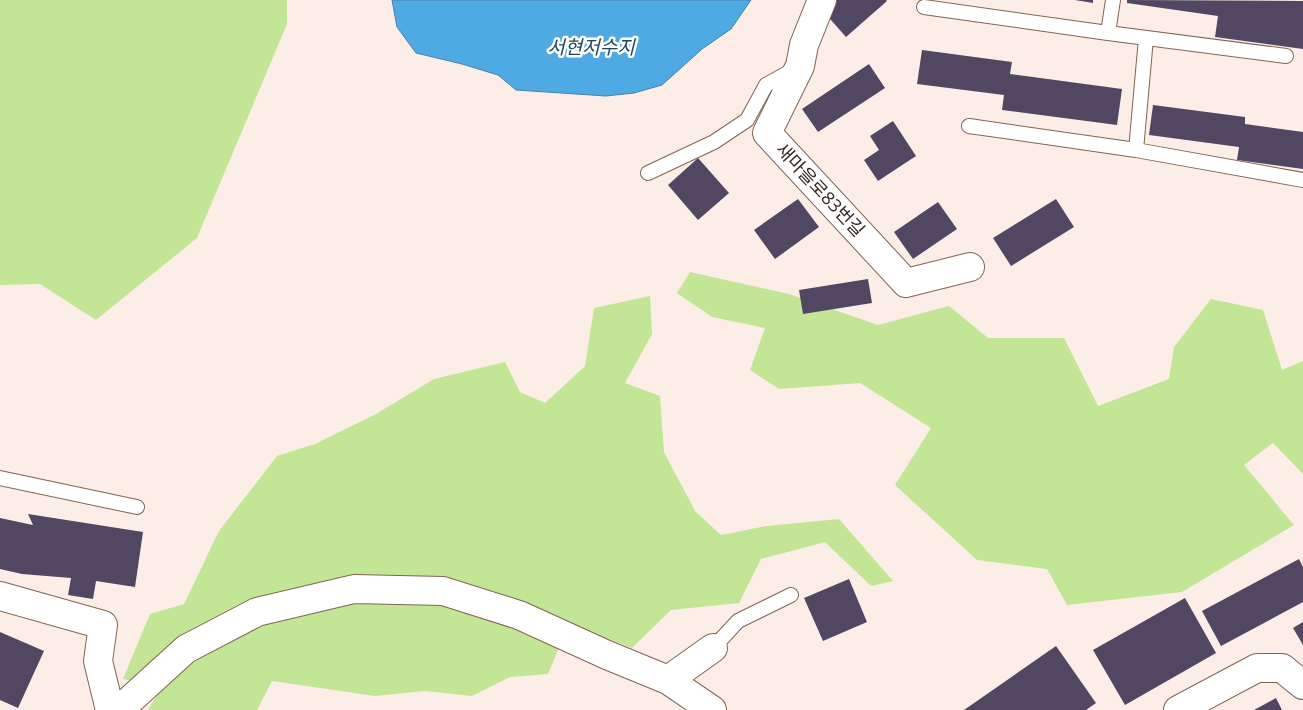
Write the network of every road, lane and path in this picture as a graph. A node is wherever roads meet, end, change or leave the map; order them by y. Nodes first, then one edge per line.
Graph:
1 (822, 0) edge
2 (1113, 0) edge
3 (924, 7) dead end
4 (1108, 33) junction
5 (1146, 38) junction
6 (1286, 56) dead end
7 (800, 66) junction
8 (969, 126) dead end
9 (1136, 150) junction
10 (648, 173) dead end
11 (1303, 180) edge
12 (970, 267) dead end
13 (0, 478) edge
14 (137, 507) dead end
15 (791, 595) dead end
16 (0, 596) edge
17 (713, 648) joint
18 (668, 680) junction
19 (1303, 686) edge
20 (110, 710) edge
21 (119, 710) edge
22 (712, 710) edge
23 (1178, 710) edge

1 - 7 street, 새마을로83번길
2 - 4 lane
3 - 4 lane
4 - 5 lane
5 - 6 lane
5 - 9 lane
7 - 10 lane
7 - 12 street, 새마을로83번길
8 - 9 lane
9 - 11 lane
13 - 14 lane
15 - 17 lane
16 - 20 street
17 - 18 street
18 - 21 street
18 - 22 street
19 - 23 street

